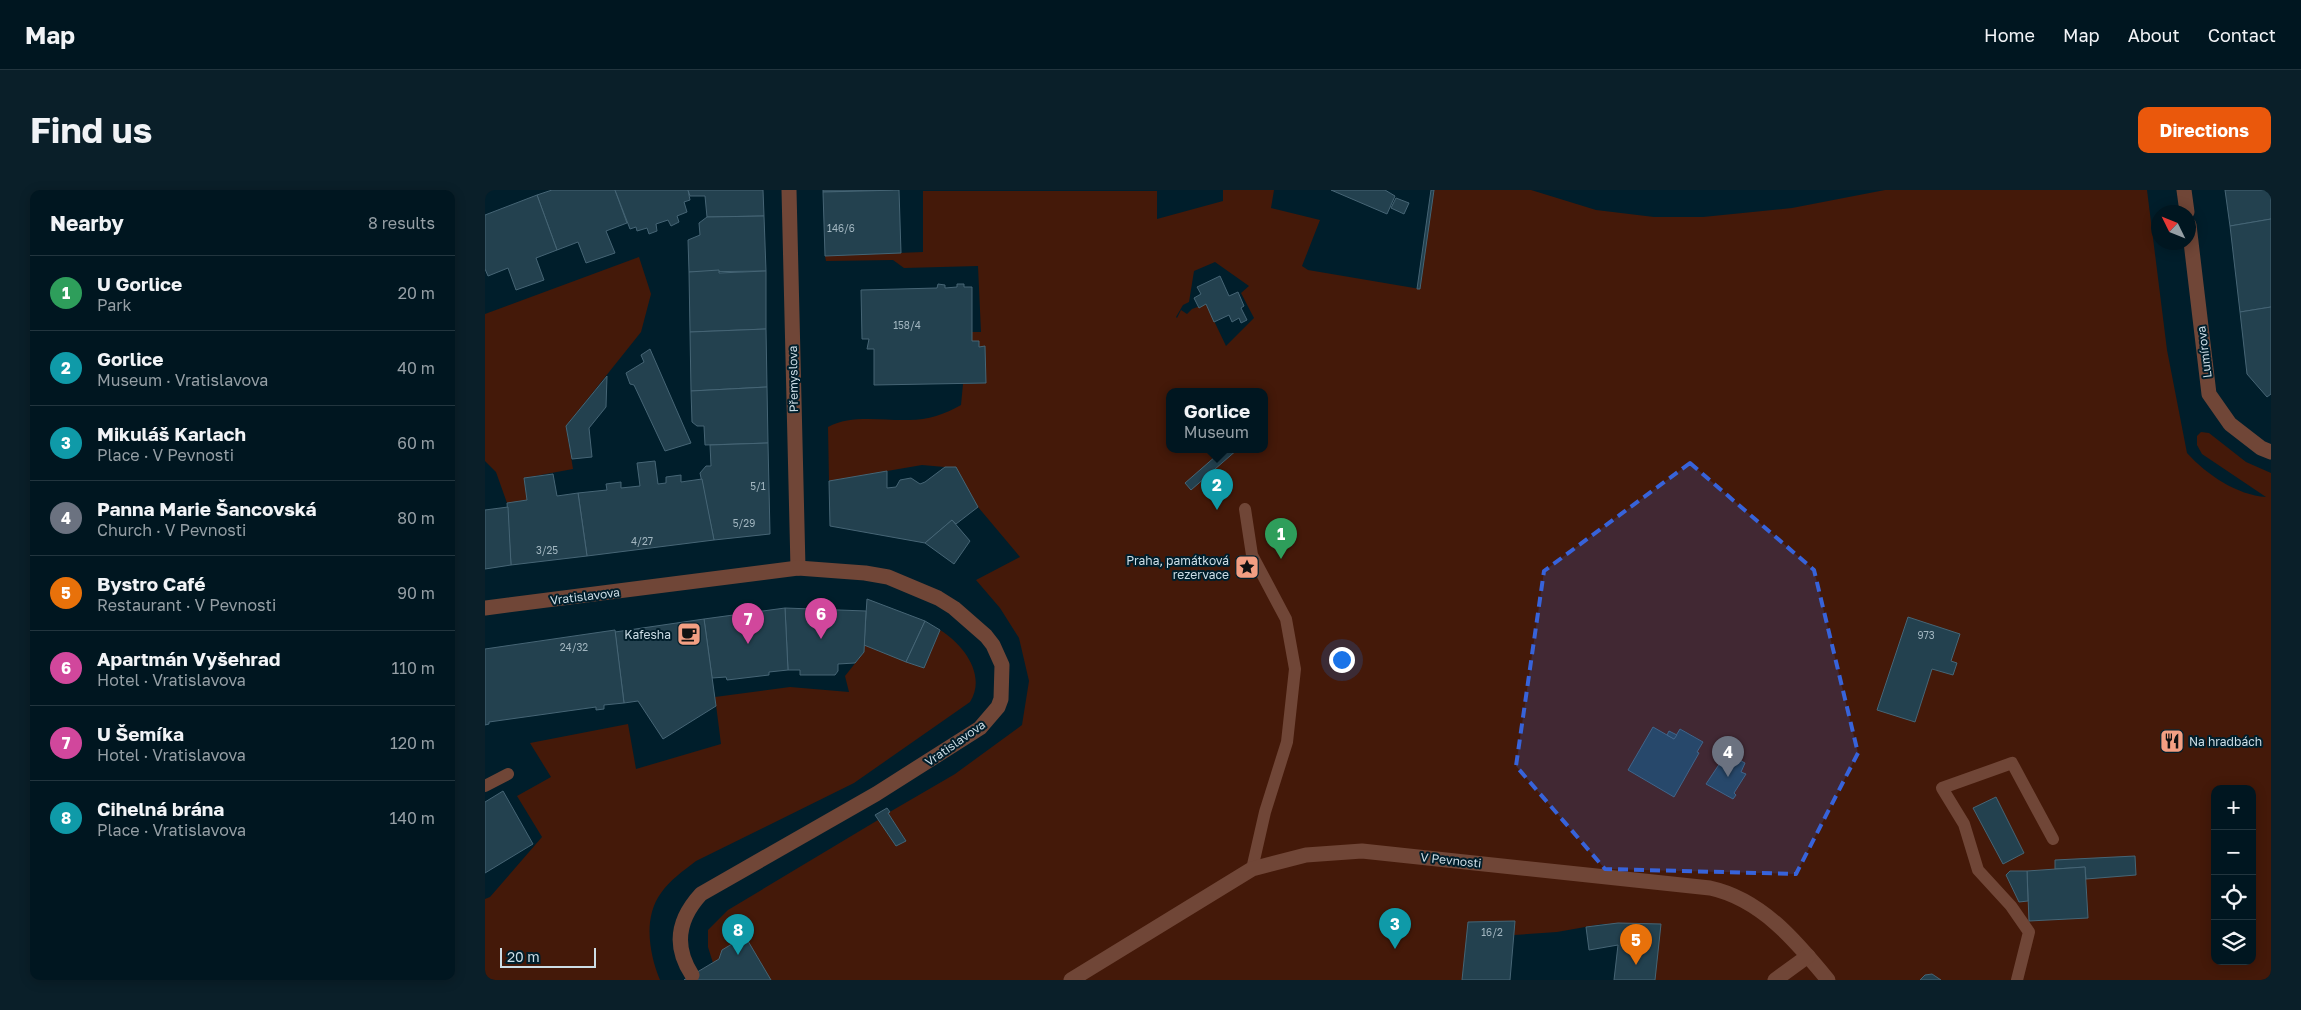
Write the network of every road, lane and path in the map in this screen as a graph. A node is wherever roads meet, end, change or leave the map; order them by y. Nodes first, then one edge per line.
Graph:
1 (789, 190) edge
2 (2184, 190) edge
3 (2186, 205) edge
4 (2192, 250) edge
5 (2271, 452) edge
6 (1245, 509) dead end
7 (798, 568) junction
8 (485, 608) edge
9 (508, 774) dead end
10 (485, 786) edge
11 (2053, 839) dead end
12 (1251, 869) junction
13 (1808, 956) junction
14 (692, 975) dead end
15 (1071, 980) edge
16 (1775, 980) edge
17 (1828, 980) edge
18 (2017, 980) edge

1 - 7 street, Přemyslova
2 - 3 street
4 - 5 street, Lumírova
6 - 12 lane
7 - 8 street, Vratislavova
7 - 14 street, Vratislavova
9 - 10 lane
11 - 18 lane
12 - 13 street, V Pevnosti
12 - 15 street, V Pevnosti
13 - 16 street
13 - 17 street, V Pevnosti

